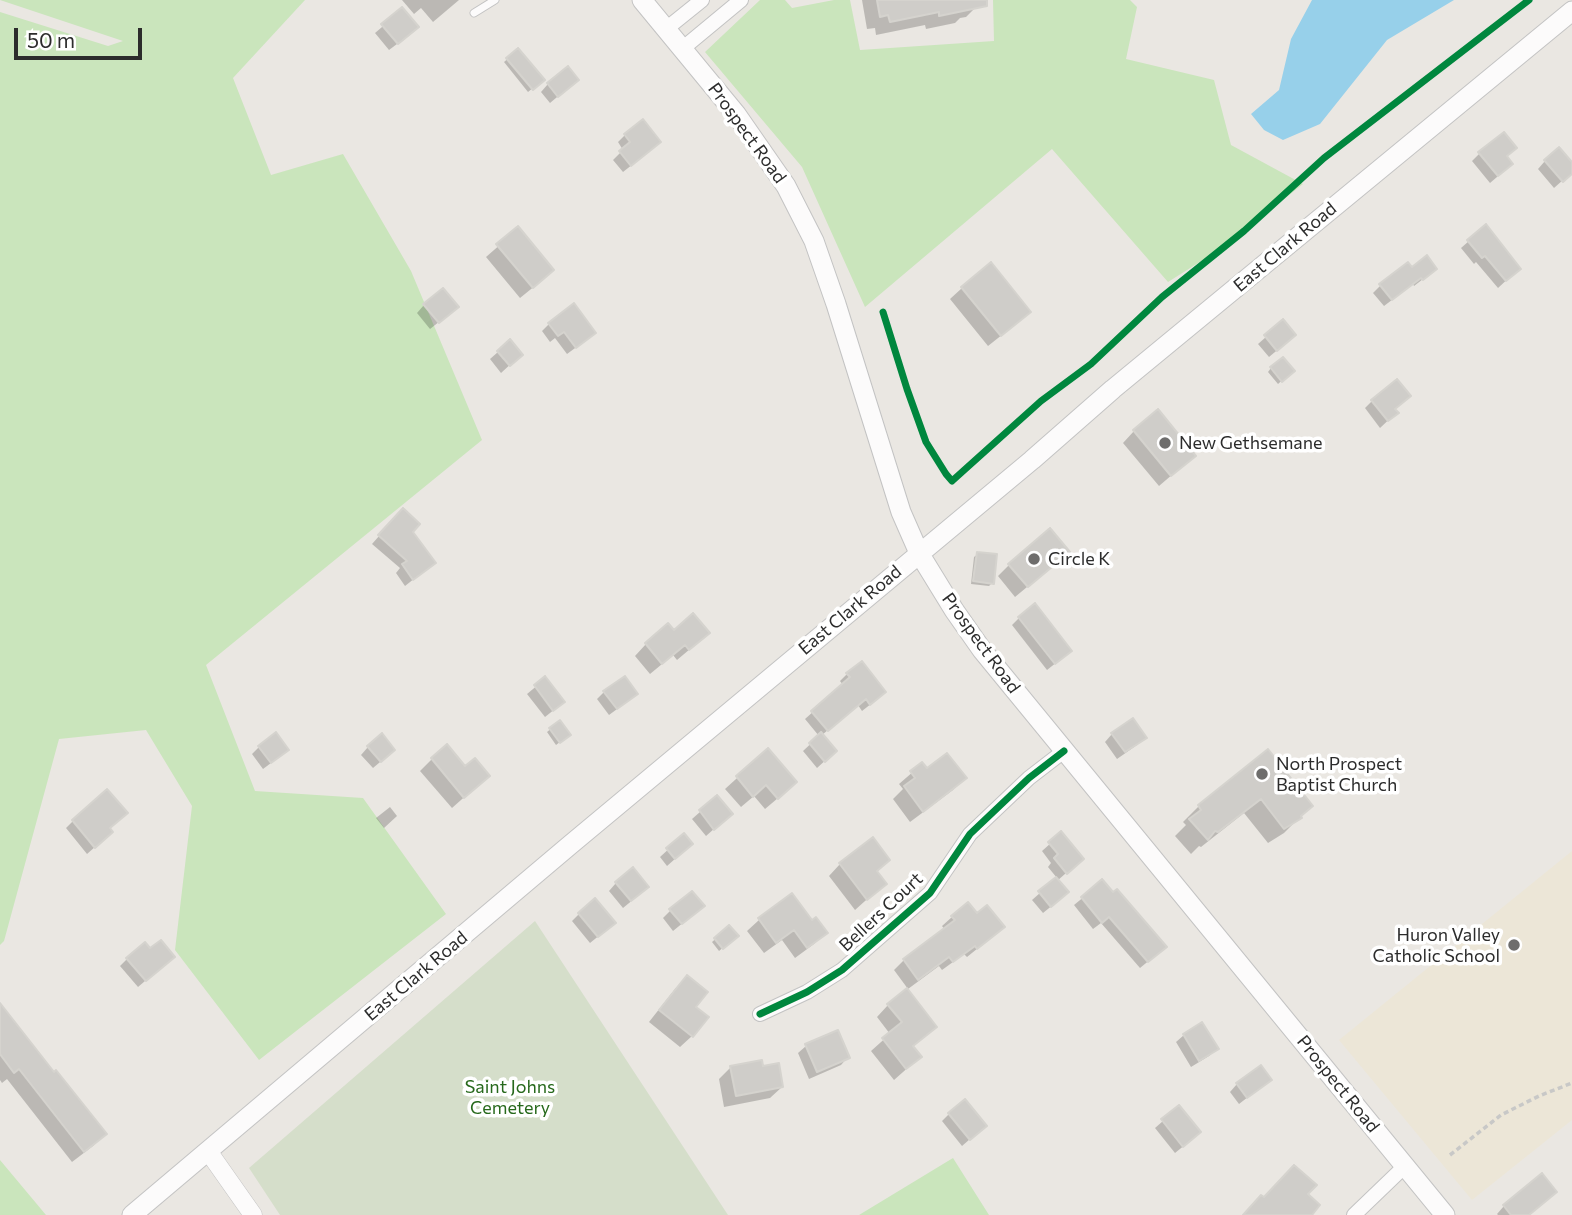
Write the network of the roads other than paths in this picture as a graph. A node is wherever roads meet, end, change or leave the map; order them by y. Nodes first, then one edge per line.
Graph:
1 (495, 0) edge
2 (642, 0) edge
3 (702, 0) edge
4 (741, 0) edge
5 (1572, 11) edge
6 (474, 13) dead end
7 (666, 29) junction
8 (682, 49) junction
9 (919, 553) junction
10 (1064, 751) junction
11 (760, 1014) dead end
12 (208, 1151) junction
13 (1405, 1166) junction
14 (132, 1215) edge
15 (253, 1215) edge
16 (1354, 1215) edge
17 (1446, 1215) edge

1 - 6 lane
2 - 7 main road, Prospect Road
3 - 7 street
4 - 8 street
5 - 9 main road, East Clark Road
7 - 8 main road, Prospect Road
8 - 9 main road, Prospect Road
9 - 10 main road, Prospect Road
9 - 12 main road, East Clark Road
10 - 11 street, Bellers Court
10 - 13 main road, Prospect Road
12 - 14 main road, East Clark Road
12 - 15 street
13 - 16 street
13 - 17 main road, Prospect Road

